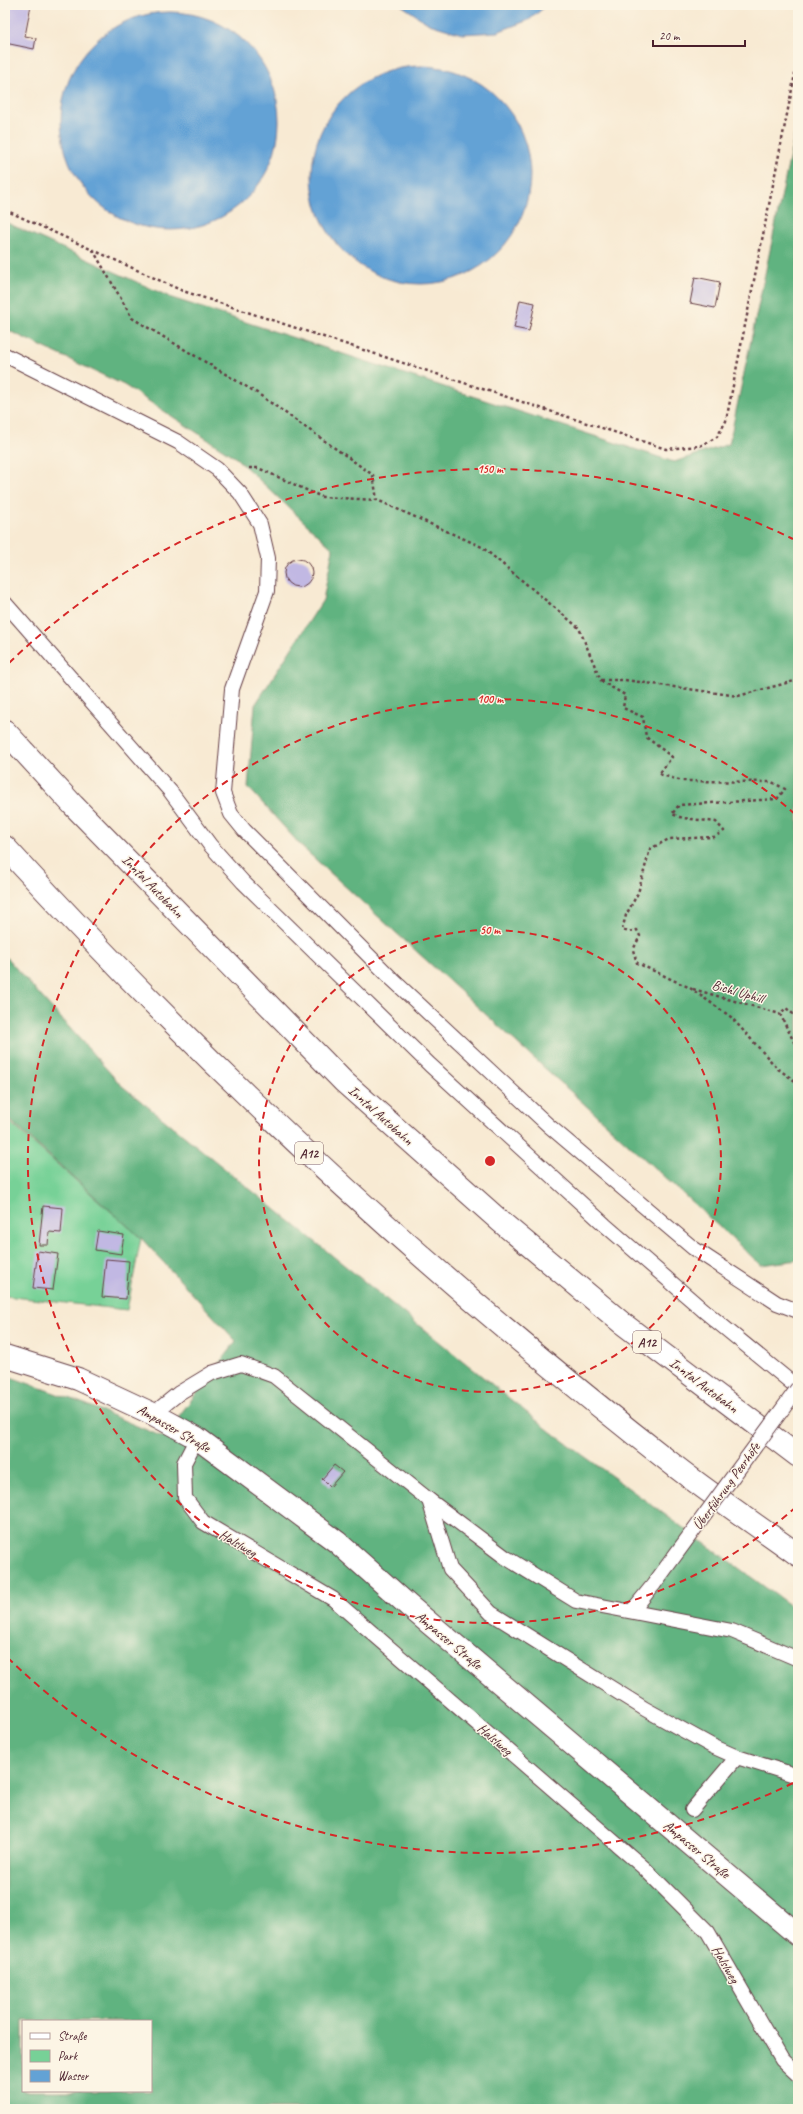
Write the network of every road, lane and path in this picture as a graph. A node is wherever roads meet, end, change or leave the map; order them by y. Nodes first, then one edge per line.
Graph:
1 (798, 59) edge
2 (5, 210) edge
3 (92, 250) junction
4 (5, 355) edge
5 (216, 469) junction
6 (377, 500) junction
7 (5, 603) edge
8 (601, 680) junction
9 (798, 680) edge
10 (5, 731) edge
11 (5, 847) edge
12 (690, 988) junction
13 (780, 1014) junction
14 (798, 1018) edge
15 (798, 1050) edge
16 (798, 1083) edge
17 (798, 1311) edge
18 (5, 1356) edge
19 (798, 1388) edge
20 (153, 1414) junction
21 (197, 1438) junction
22 (798, 1456) edge
23 (429, 1500) junction
24 (798, 1555) edge
25 (632, 1611) junction
26 (798, 1659) edge
27 (737, 1757) junction
28 (798, 1776) edge
29 (692, 1810) dead end
30 (798, 1935) edge
31 (798, 2075) edge

1 - 3 path
2 - 3 path
3 - 6 path
4 - 5 lane
5 - 6 path
5 - 17 lane
6 - 8 path
7 - 19 lane
8 - 9 path
8 - 12 path
10 - 22 main road, Inntal Autobahn / A12
11 - 24 main road, A12
12 - 13 path, Bichl Uphill
12 - 16 path
13 - 14 path, Bichl Uphill
13 - 15 path
18 - 20 main road, Ampasser Straße
19 - 25 lane, Überführung Peerhöfe, bridge
20 - 21 main road, Ampasser Straße
20 - 23 lane
21 - 30 main road, Ampasser Straße
21 - 31 lane, Halslweg
23 - 25 lane
23 - 27 lane
25 - 26 lane
27 - 28 lane
27 - 29 lane

